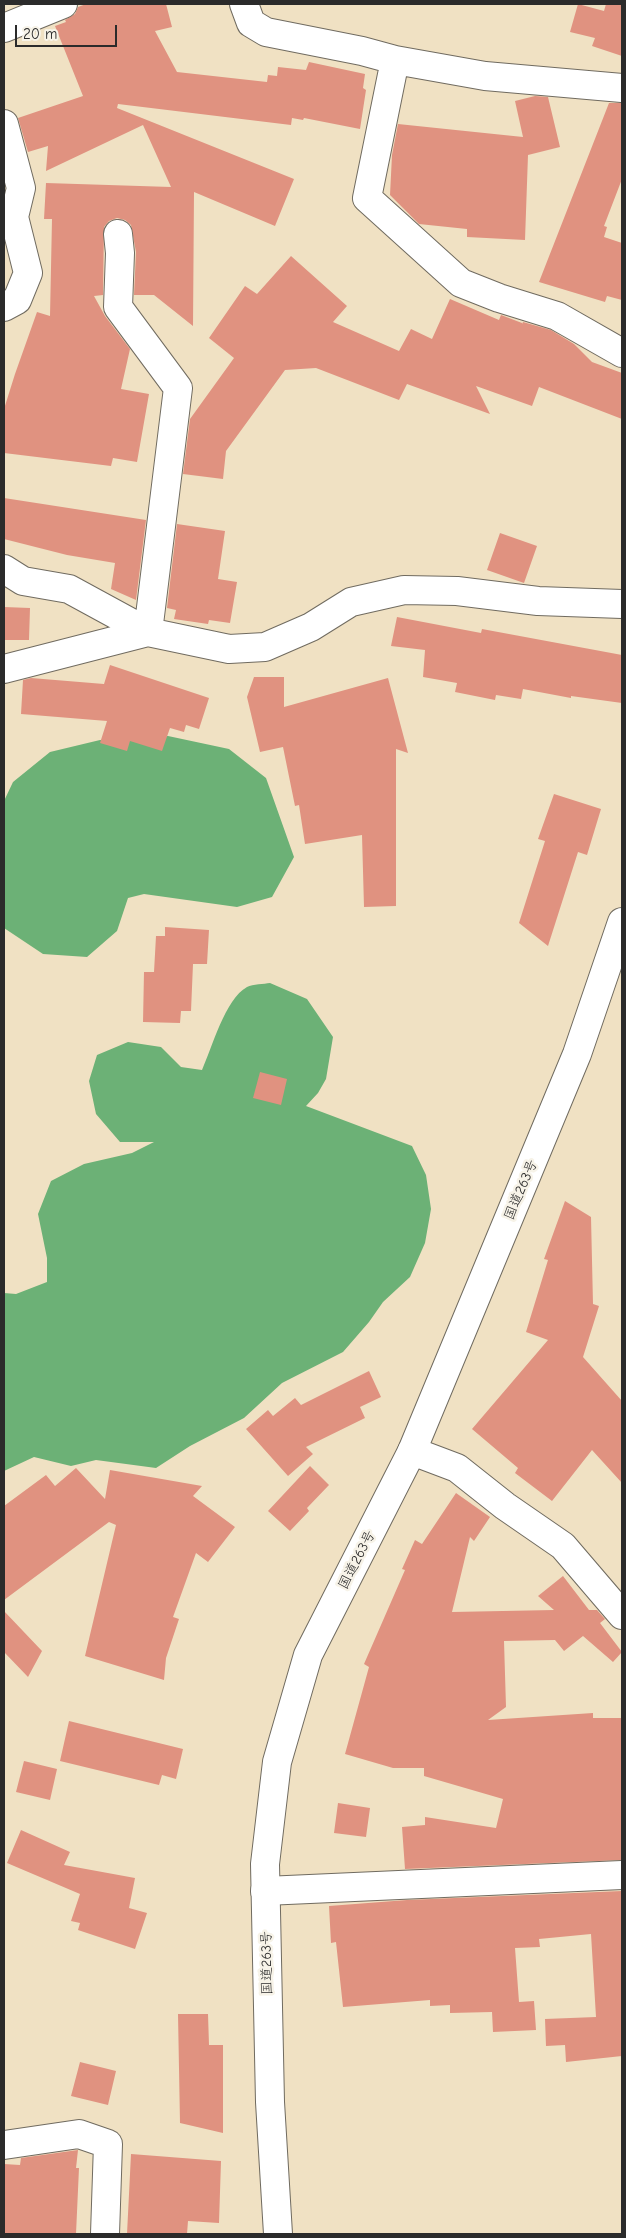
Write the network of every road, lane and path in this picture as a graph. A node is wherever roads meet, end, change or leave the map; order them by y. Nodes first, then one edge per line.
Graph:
1 (63, 4) edge
2 (244, 4) edge
3 (4, 28) edge
4 (395, 60) junction
5 (622, 88) edge
6 (4, 124) edge
7 (118, 234) dead end
8 (4, 307) edge
9 (622, 353) edge
10 (4, 569) edge
11 (622, 604) edge
12 (148, 632) junction
13 (4, 669) edge
14 (622, 922) edge
15 (412, 1451) junction
16 (622, 1615) edge
17 (622, 1875) edge
18 (265, 1891) junction
19 (4, 2145) edge
20 (105, 2234) edge
21 (278, 2234) edge

1 - 3 main road
2 - 4 main road
4 - 5 main road
4 - 9 main road
6 - 8 main road
7 - 12 main road
10 - 12 main road
11 - 12 main road
12 - 13 main road
14 - 15 main road, 国道263号
15 - 16 main road
15 - 18 main road, 国道263号
17 - 18 main road
18 - 21 main road, 国道263号
19 - 20 main road

